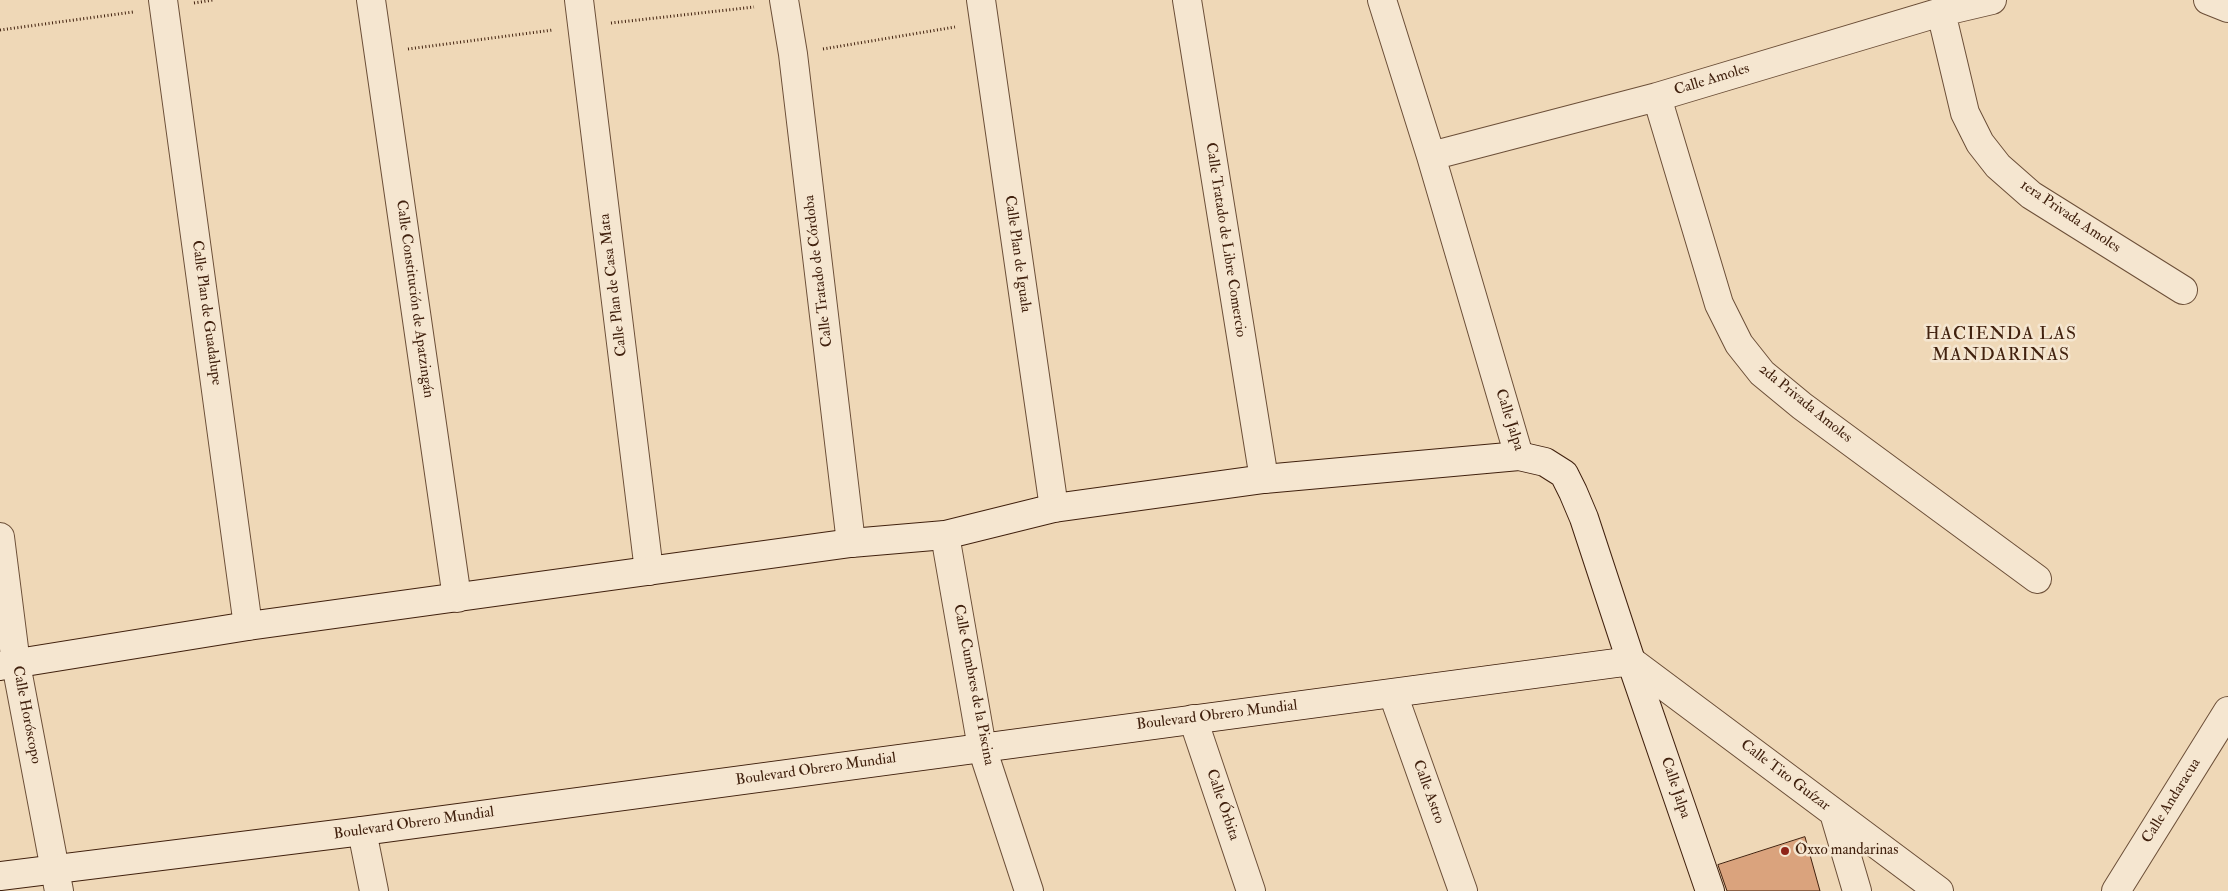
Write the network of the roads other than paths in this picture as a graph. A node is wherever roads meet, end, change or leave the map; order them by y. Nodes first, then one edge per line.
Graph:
1 (371, 0) edge
2 (579, 0) edge
3 (784, 0) edge
4 (1187, 0) edge
5 (1382, 0) edge
6 (1992, 0) edge
7 (2208, 0) edge
8 (164, 4) edge
9 (2228, 8) edge
10 (982, 11) edge
11 (1941, 12) junction
12 (1657, 97) junction
13 (1431, 156) junction
14 (2183, 290) dead end
15 (1518, 456) junction
16 (1264, 479) junction
17 (1054, 508) junction
18 (945, 535) junction
19 (0, 537) edge
20 (851, 543) junction
21 (649, 571) junction
22 (2036, 579) dead end
23 (457, 598) junction
24 (248, 626) junction
25 (1631, 661) junction
26 (8, 665) edge
27 (1393, 694) junction
28 (2226, 717) edge
29 (1193, 719) junction
30 (982, 748) junction
31 (1834, 813) junction
32 (362, 832) junction
33 (0, 876) edge
34 (57, 880) edge
35 (374, 891) edge
36 (1029, 891) edge
37 (1251, 891) edge
38 (1463, 891) edge
39 (1710, 891) edge
40 (1857, 891) edge
41 (1939, 891) edge
42 (2116, 891) edge

1 - 23 street, Calle Constitución de Apatzingán
2 - 21 street, Calle Plan de Casa Mata
3 - 20 street, Calle Tratado de Córdoba
4 - 16 street, Calle Tratado de Libre Comercio
5 - 13 street, Calle Jalpa
6 - 11 street, Calle Amoles
7 - 9 street
8 - 24 street, Calle Plan de Guadalupe
10 - 17 street, Calle Plan de Iguala
11 - 12 street, Calle Amoles
11 - 14 street, 1era Privada Amoles
12 - 13 street, Calle Amoles
12 - 22 street, 2da Privada Amoles
13 - 15 street, Calle Jalpa
15 - 16 street
15 - 25 street, Calle Jalpa
16 - 17 street
17 - 18 street
18 - 20 street
18 - 30 street, Calle Cumbres de la Piscina
19 - 26 street, Calle Horóscopo
20 - 21 street
21 - 23 street
23 - 24 street
24 - 26 street
25 - 27 street, Boulevard Obrero Mundial
25 - 31 street, Calle Tito Guízar
25 - 39 street, Calle Jalpa
26 - 34 street, Calle Horóscopo
27 - 29 street, Boulevard Obrero Mundial
27 - 38 street, Calle Astro
28 - 42 street, Calle Andaracua
29 - 30 street, Boulevard Obrero Mundial
29 - 37 street, Calle Órbita
30 - 32 street, Boulevard Obrero Mundial
30 - 36 street, Calle Cumbres de la Piscina
31 - 40 street
31 - 41 street, Calle Tito Guízar
32 - 34 street, Boulevard Obrero Mundial
32 - 35 street
33 - 34 street, Boulevard Obrero Mundial

